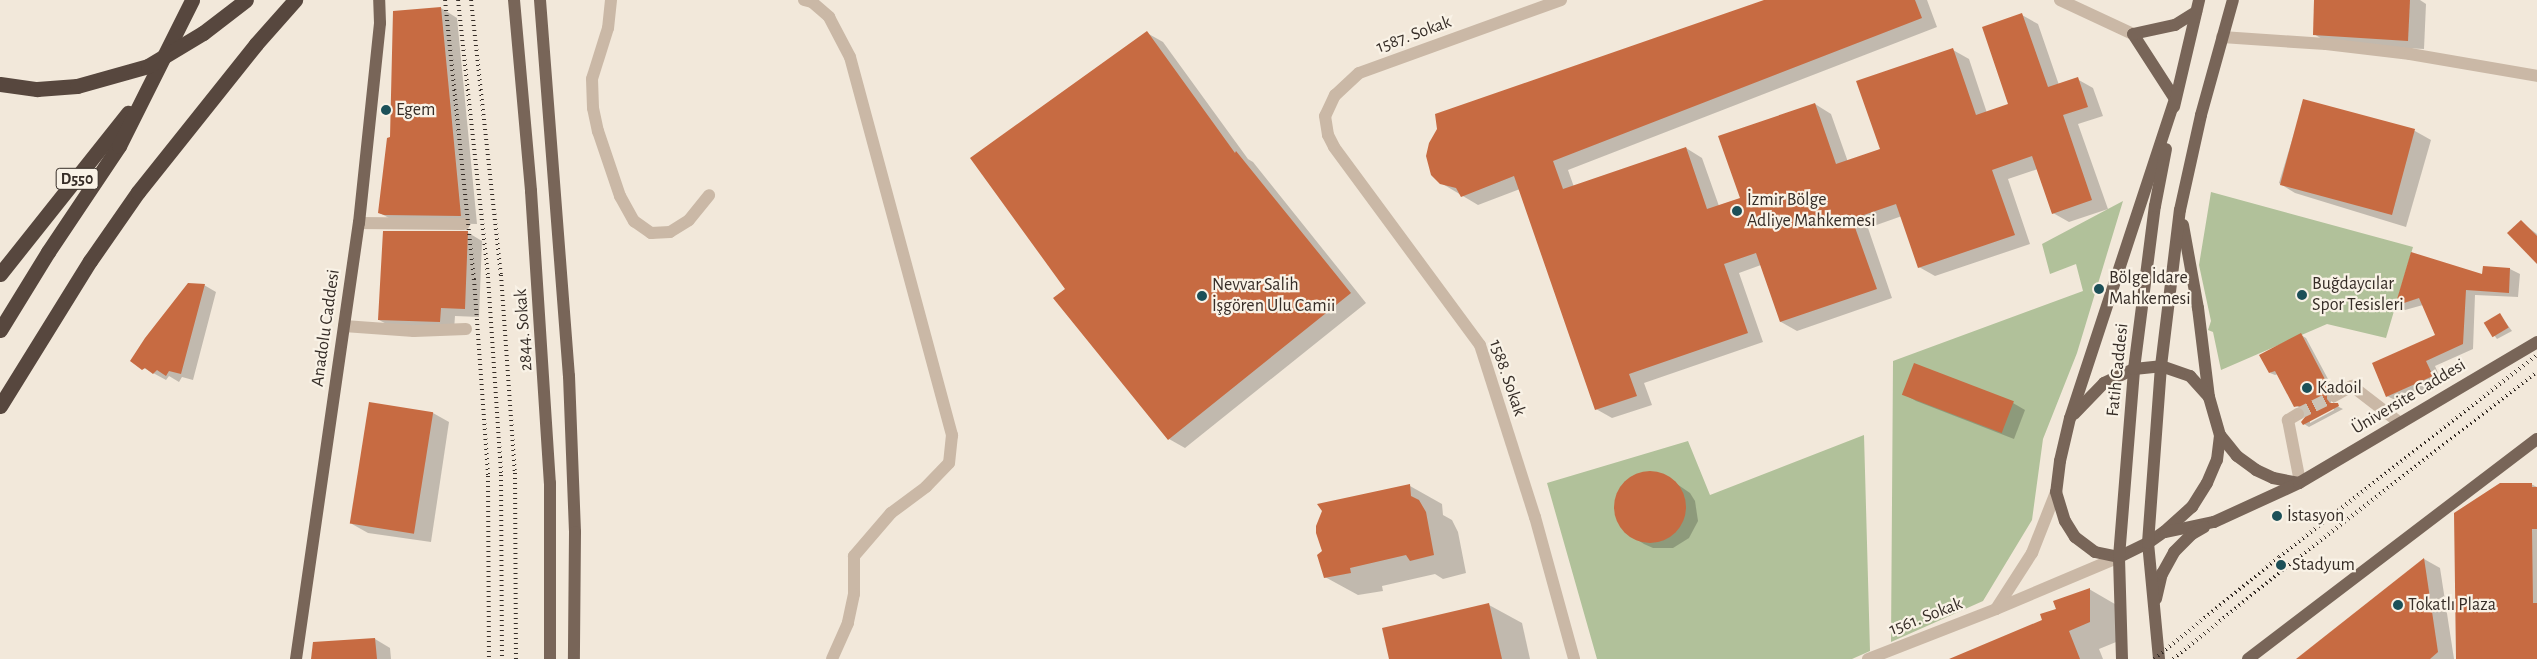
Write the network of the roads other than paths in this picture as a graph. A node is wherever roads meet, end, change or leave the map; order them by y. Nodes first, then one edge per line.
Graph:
1 (192, 0) edge
2 (246, 0) edge
3 (295, 0) edge
4 (379, 0) edge
5 (514, 0) edge
6 (540, 0) edge
7 (611, 0) edge
8 (804, 0) edge
9 (1561, 0) edge
10 (2060, 0) edge
11 (2233, 0) edge
12 (2198, 6) edge
13 (2133, 34) junction
14 (2222, 37) junction
15 (2537, 76) edge
16 (152, 82) junction
17 (0, 84) edge
18 (2176, 99) junction
19 (1325, 116) joint
20 (709, 195) dead end
21 (2180, 210) junction
22 (358, 223) junction
23 (464, 224) dead end
24 (0, 274) edge
25 (344, 326) junction
26 (466, 329) dead end
27 (0, 330) edge
28 (2537, 342) edge
29 (2161, 366) junction
30 (2134, 369) junction
31 (2334, 396) tunnel mouth
32 (2209, 397) junction
33 (0, 406) edge
34 (2298, 414) tunnel mouth
35 (2070, 418) junction
36 (2400, 423) junction
37 (2220, 435) junction
38 (2537, 439) edge
39 (2299, 482) junction
40 (2056, 492) junction
41 (2214, 522) junction
42 (2164, 532) junction
43 (2148, 543) junction
44 (2119, 557) junction
45 (2154, 608) junction
46 (1996, 609) junction
47 (296, 659) edge
48 (550, 659) edge
49 (574, 659) edge
50 (832, 659) edge
51 (1574, 659) edge
52 (1868, 659) edge
53 (2122, 659) edge
54 (2159, 659) edge
55 (2248, 659) edge

1 - 16 highway, D550
2 - 17 highway, bridge
3 - 33 highway
4 - 22 main road, Anadolu Caddesi
5 - 48 main road, 2844. Sokak
6 - 49 main road
7 - 20 street
8 - 50 street
9 - 19 street, 1587. Sokak
10 - 13 street
11 - 14 main road
12 - 13 main road
12 - 18 main road, Fatih Caddesi
13 - 18 main road
14 - 15 street
14 - 21 main road
16 - 24 highway, D550
16 - 27 highway
18 - 30 main road, Fatih Caddesi
18 - 35 main road
19 - 51 street, 1588. Sokak
21 - 29 main road
21 - 32 main road
22 - 23 street
22 - 25 main road, Anadolu Caddesi
25 - 26 street
25 - 47 main road, Anadolu Caddesi
28 - 36 main road, Üniversite Caddesi
29 - 30 main road
29 - 32 main road
29 - 43 main road
30 - 35 main road
30 - 44 main road, Fatih Caddesi
31 - 36 street
32 - 37 main road
34 - 39 street
35 - 40 main road
36 - 39 main road, Üniversite Caddesi
37 - 39 main road
37 - 42 main road
38 - 55 main road
39 - 41 main road, Üniversite Caddesi
40 - 44 main road
40 - 46 street
41 - 42 main road
41 - 45 main road
42 - 43 main road
43 - 44 main road
43 - 45 main road
44 - 46 street, 1561. Sokak
44 - 53 main road, Fatih Caddesi
45 - 54 main road
46 - 52 street, 1561. Sokak

